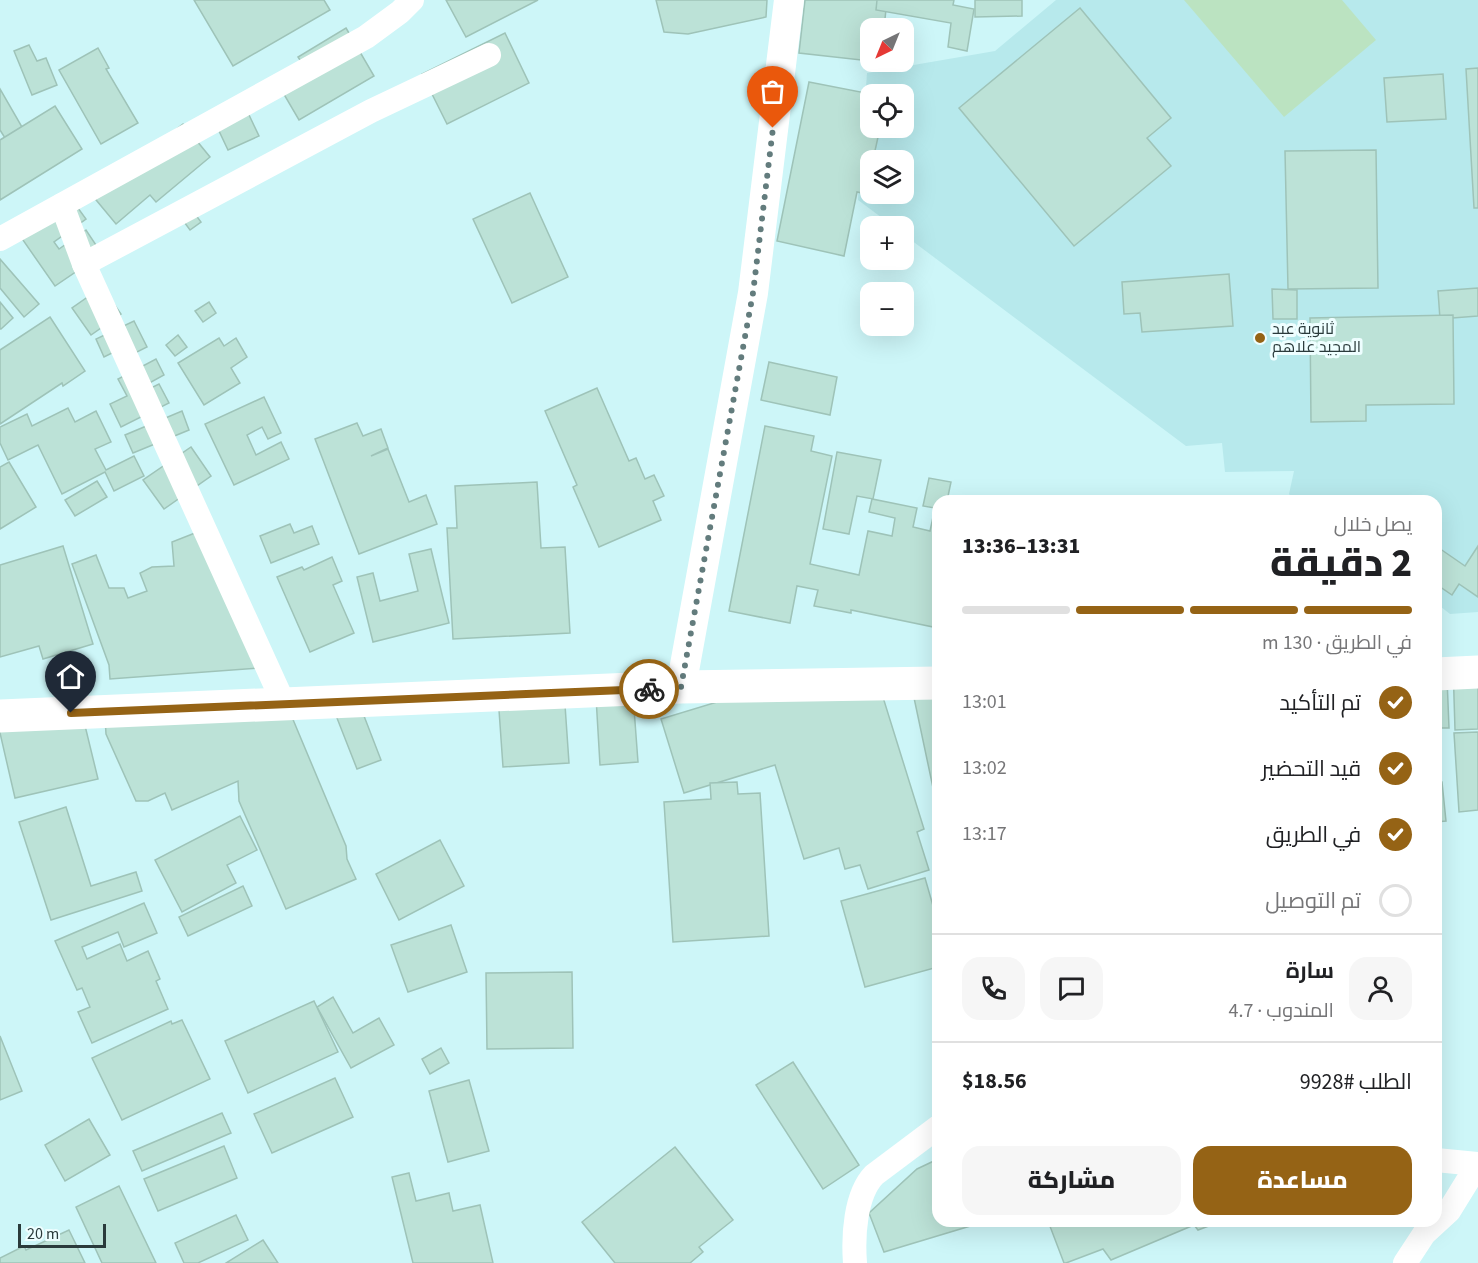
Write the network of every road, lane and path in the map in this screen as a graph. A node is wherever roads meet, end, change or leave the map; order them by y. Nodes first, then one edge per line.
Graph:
1 (412, 0) edge
2 (789, 0) edge
3 (489, 55) dead end
4 (62, 205) junction
5 (0, 239) edge
6 (84, 264) junction
7 (1478, 672) edge
8 (1442, 674) edge
9 (932, 683) edge
10 (681, 687) junction
11 (284, 704) junction
12 (0, 716) edge
13 (932, 1132) edge
14 (1442, 1161) edge
15 (1478, 1164) edge
16 (1442, 1217) edge
17 (1432, 1227) edge
18 (851, 1258) edge
19 (1405, 1263) edge

1 - 4 street
2 - 10 street
3 - 6 street
4 - 5 street
4 - 6 street
6 - 11 street
7 - 8 main road
9 - 10 main road
10 - 11 main road
11 - 12 main road
13 - 18 street
14 - 15 street
15 - 16 street
17 - 19 street

